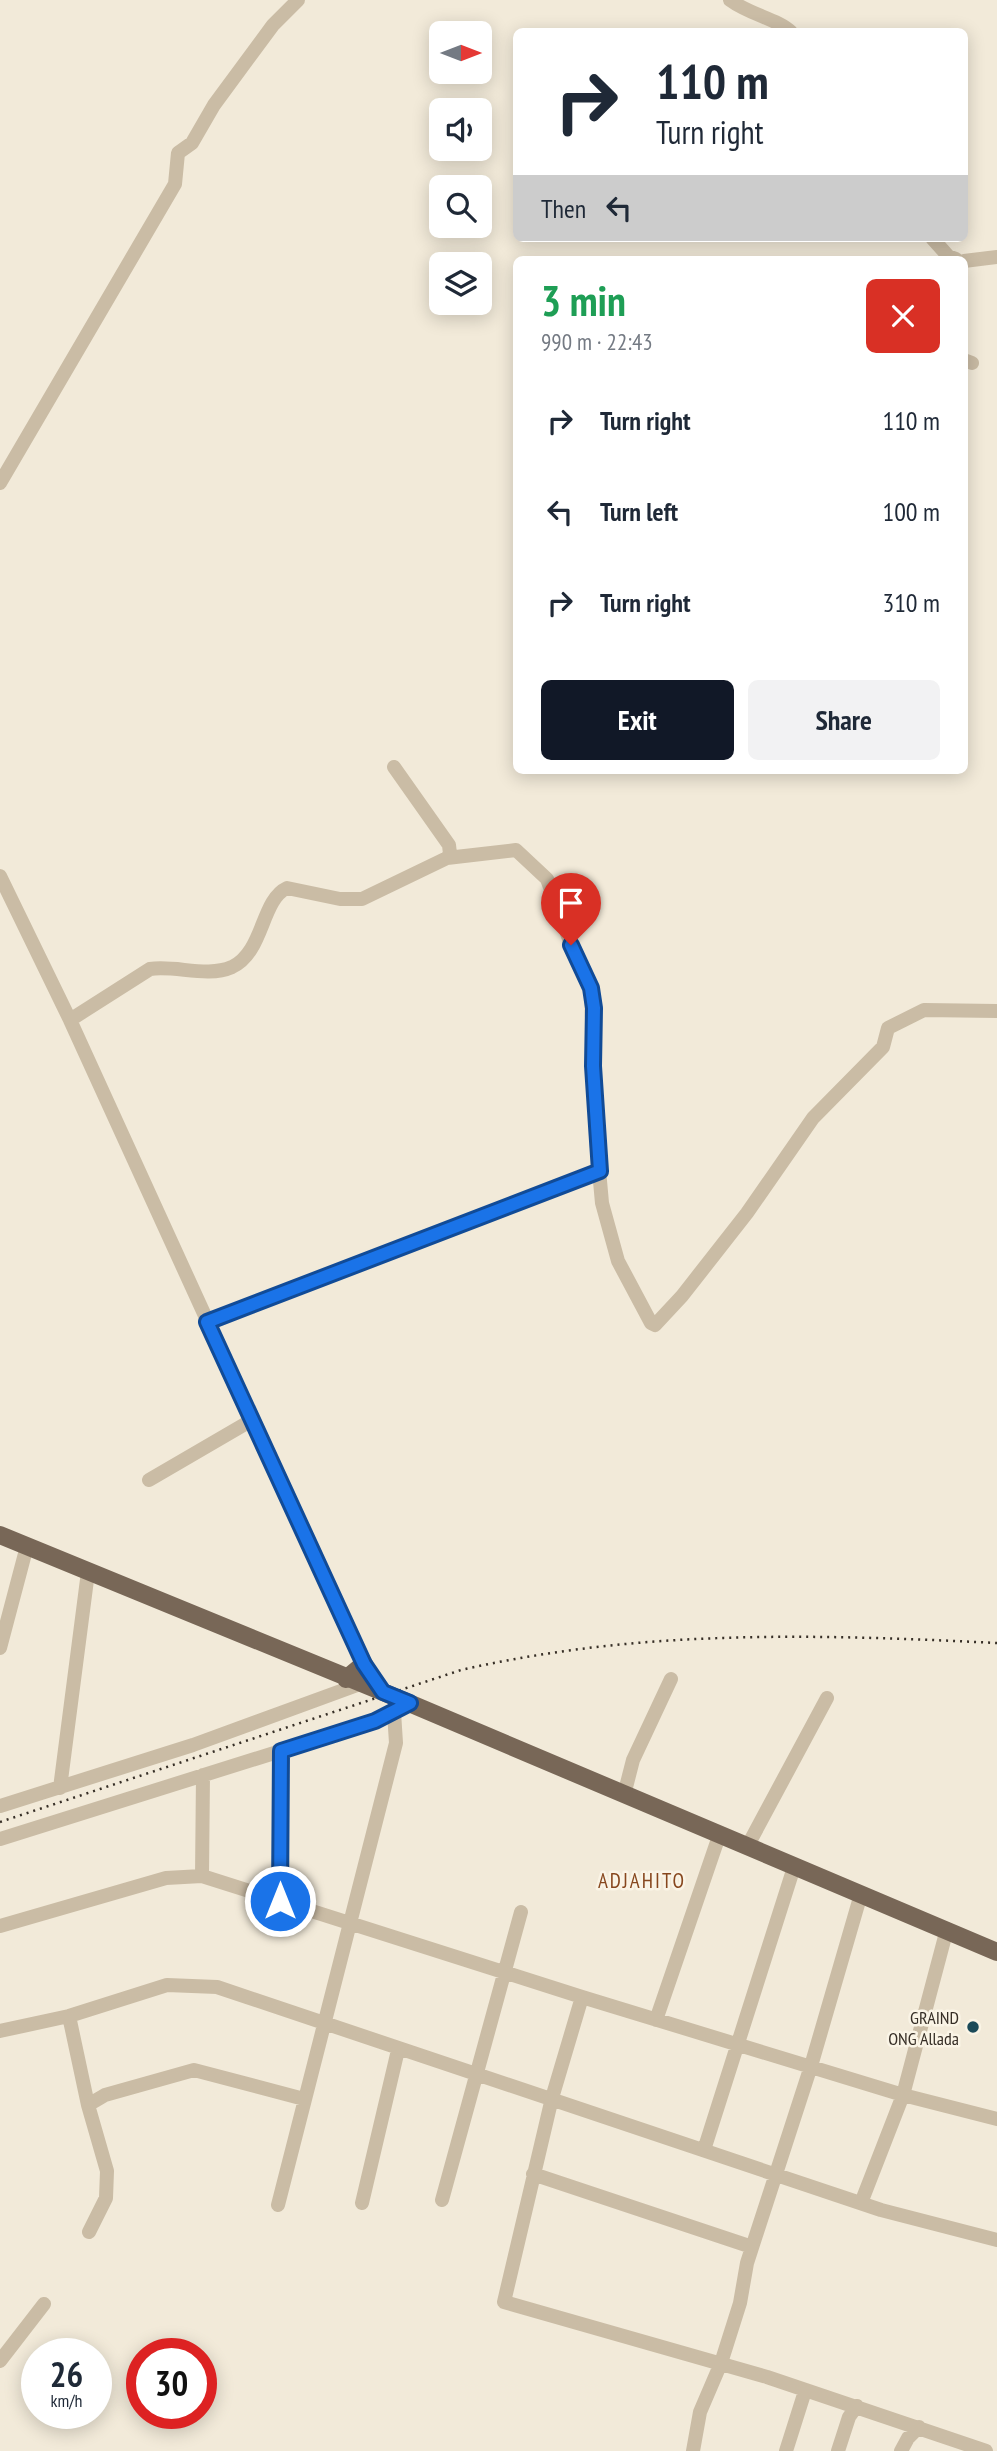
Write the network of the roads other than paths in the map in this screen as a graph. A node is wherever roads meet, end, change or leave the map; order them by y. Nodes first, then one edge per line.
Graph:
1 (298, 0) edge
2 (730, 0) edge
3 (787, 28) edge
4 (936, 242) edge
5 (948, 256) edge
6 (997, 257) edge
7 (968, 261) edge
8 (0, 483) edge
9 (394, 767) dead end
10 (447, 858) junction
11 (0, 876) edge
12 (997, 1011) edge
13 (70, 1020) junction
14 (600, 1171) junction
15 (207, 1322) junction
16 (252, 1420) junction
17 (149, 1479) dead end
18 (0, 1535) edge
19 (27, 1546) junction
20 (88, 1572) junction
21 (0, 1648) edge
22 (364, 1664) junction
23 (671, 1679) dead end
24 (353, 1682) junction
25 (383, 1692) junction
26 (827, 1699) dead end
27 (402, 1708) junction
28 (281, 1751) junction
29 (203, 1774) junction
30 (60, 1788) junction
31 (624, 1795) junction
32 (0, 1806) edge
33 (719, 1836) junction
34 (0, 1839) edge
35 (747, 1847) junction
36 (794, 1867) junction
37 (202, 1876) junction
38 (861, 1894) junction
39 (280, 1901) junction
40 (521, 1912) dead end
41 (348, 1925) junction
42 (0, 1926) edge
43 (947, 1930) junction
44 (997, 1952) edge
45 (503, 1973) junction
46 (582, 1997) junction
47 (69, 2016) junction
48 (656, 2020) junction
49 (324, 2023) junction
50 (0, 2031) edge
51 (738, 2045) junction
52 (398, 2050) junction
53 (811, 2066) junction
54 (476, 2073) junction
55 (904, 2095) junction
56 (552, 2098) junction
57 (304, 2099) junction
58 (88, 2105) junction
59 (997, 2119) edge
60 (704, 2150) junction
61 (776, 2173) junction
62 (533, 2174) junction
63 (442, 2200) dead end
64 (362, 2203) dead end
65 (862, 2203) junction
66 (278, 2205) dead end
67 (89, 2232) dead end
68 (997, 2240) edge
69 (752, 2246) junction
70 (44, 2304) dead end
71 (0, 2361) edge
72 (721, 2363) junction
73 (806, 2390) junction
74 (856, 2406) junction
75 (919, 2427) junction
76 (692, 2451) edge
77 (786, 2451) edge
78 (838, 2451) edge
79 (901, 2451) edge
80 (986, 2451) edge

1 - 8 street
2 - 3 street
4 - 5 street
6 - 7 street
9 - 10 street
10 - 13 street
10 - 14 street
11 - 13 street
12 - 14 street
13 - 15 street
14 - 15 street
15 - 16 street
16 - 17 street
16 - 22 street
18 - 19 main road
19 - 20 main road
19 - 21 street
20 - 24 main road
20 - 30 street
22 - 24 main road
22 - 25 street
23 - 31 street
24 - 25 main road
24 - 30 street
25 - 27 main road
26 - 35 street
27 - 28 street
27 - 31 main road
27 - 41 street
28 - 29 street
28 - 39 street
29 - 34 street
29 - 37 street
30 - 32 street
31 - 33 main road
33 - 35 main road
33 - 48 street
35 - 36 main road
36 - 38 main road
36 - 51 street
37 - 39 street
37 - 42 street
38 - 43 main road
38 - 53 street
39 - 41 street
40 - 45 street
41 - 45 street
41 - 49 street
43 - 44 main road
43 - 55 street
45 - 46 street
45 - 54 street
46 - 48 street
46 - 56 street
47 - 49 street
47 - 50 street
47 - 58 street
48 - 51 street
49 - 52 street
49 - 57 street
51 - 53 street
51 - 60 street
52 - 54 street
52 - 64 street
53 - 55 street
53 - 61 street
54 - 56 street
54 - 63 street
55 - 59 street
55 - 65 street
56 - 60 street
56 - 62 street
57 - 58 street
57 - 66 street
58 - 67 street
60 - 61 street
61 - 65 street
61 - 69 street
62 - 69 street
62 - 72 street
65 - 68 street
69 - 72 street
70 - 71 street
72 - 73 street
72 - 76 street
73 - 74 street
73 - 77 street
74 - 75 street
74 - 78 street
75 - 79 street
75 - 80 street

